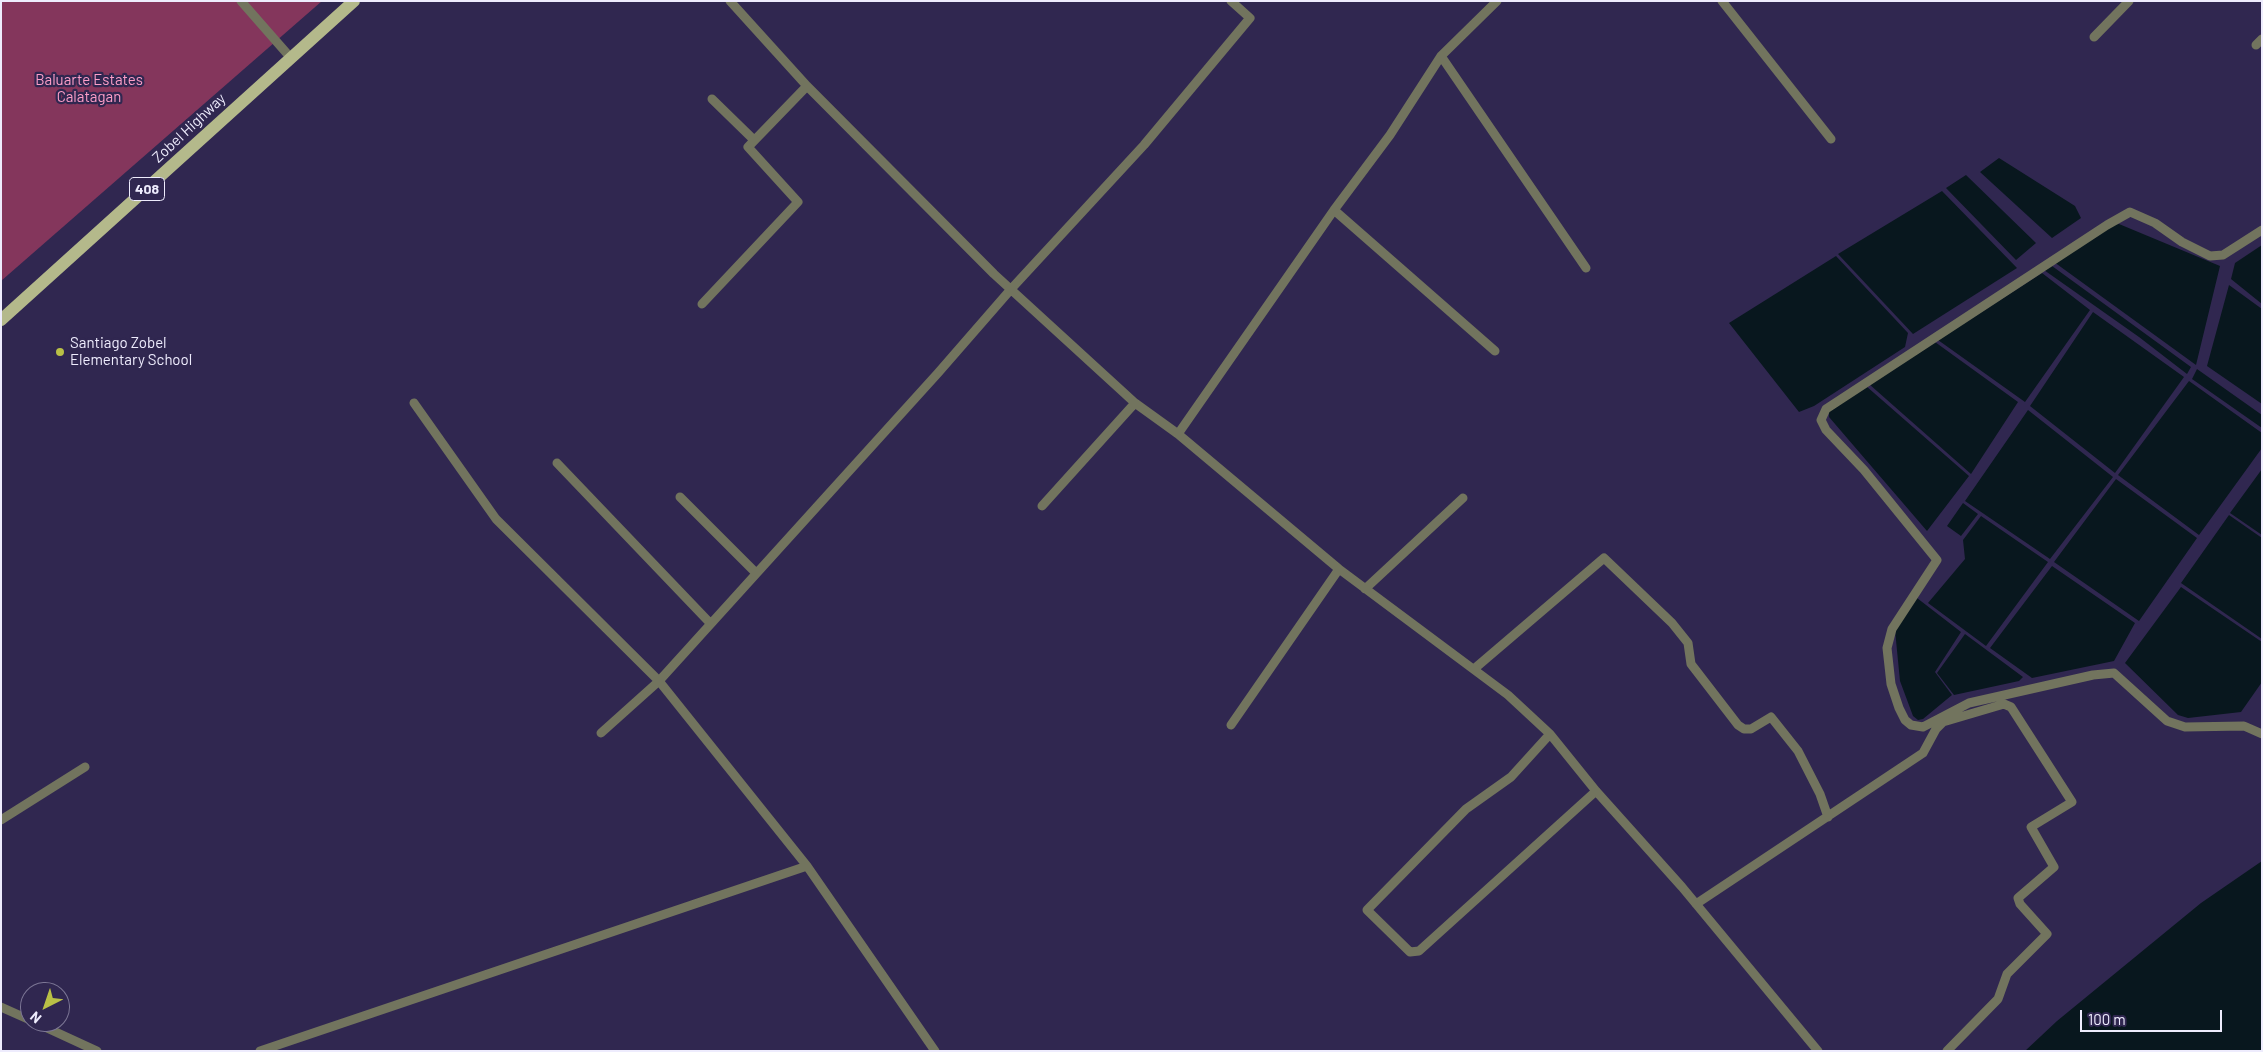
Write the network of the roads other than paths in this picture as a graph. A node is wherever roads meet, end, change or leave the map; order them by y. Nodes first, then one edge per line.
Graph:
1 (241, 1) edge
2 (354, 1) edge
3 (730, 1) edge
4 (1231, 1) edge
5 (1497, 1) edge
6 (1722, 1) edge
7 (2129, 1) edge
8 (2094, 37) dead end
9 (1442, 56) junction
10 (290, 57) junction
11 (807, 86) junction
12 (712, 100) dead end
13 (1832, 139) dead end
14 (754, 140) junction
15 (1334, 210) junction
16 (2262, 230) edge
17 (1586, 268) dead end
18 (1012, 288) junction
19 (702, 304) dead end
20 (1, 320) edge
21 (1495, 351) dead end
22 (414, 403) dead end
23 (1135, 403) junction
24 (1178, 434) junction
25 (557, 463) dead end
26 (680, 497) dead end
27 (1463, 498) dead end
28 (1042, 506) dead end
29 (1339, 569) junction
30 (756, 572) junction
31 (1365, 589) junction
32 (710, 623) junction
33 (1474, 669) junction
34 (658, 681) junction
35 (1231, 725) dead end
36 (601, 733) dead end
37 (1550, 734) junction
38 (2262, 734) edge
39 (85, 767) dead end
40 (1596, 791) junction
41 (1828, 817) junction
42 (1, 820) edge
43 (807, 866) junction
44 (1696, 904) junction
45 (1, 1007) edge
46 (20, 1016) edge
47 (56, 1032) edge
48 (97, 1051) edge
49 (260, 1051) edge
50 (935, 1051) edge
51 (1818, 1051) edge
52 (1947, 1051) edge

1 - 10 street
2 - 10 main road, Zobel Highway / 408
3 - 11 street
4 - 18 street
5 - 9 street
6 - 13 street
7 - 8 street
9 - 15 street
9 - 17 street
10 - 20 main road, Zobel Highway / 408
11 - 14 street
11 - 18 street
12 - 14 street
14 - 19 street
15 - 21 street
15 - 24 street
16 - 38 street
18 - 23 street
18 - 30 street
22 - 34 street
23 - 24 street
23 - 28 street
24 - 29 street
25 - 32 street
26 - 30 street
27 - 31 street
29 - 31 street
29 - 35 street
30 - 32 street
31 - 33 street
32 - 34 street
33 - 37 street
33 - 41 street
34 - 36 street
34 - 43 street
37 - 40 street
37 - 40 street
39 - 42 street
40 - 44 street
41 - 44 street
41 - 52 street
43 - 49 street
43 - 50 street
44 - 51 street
45 - 46 street
47 - 48 street

